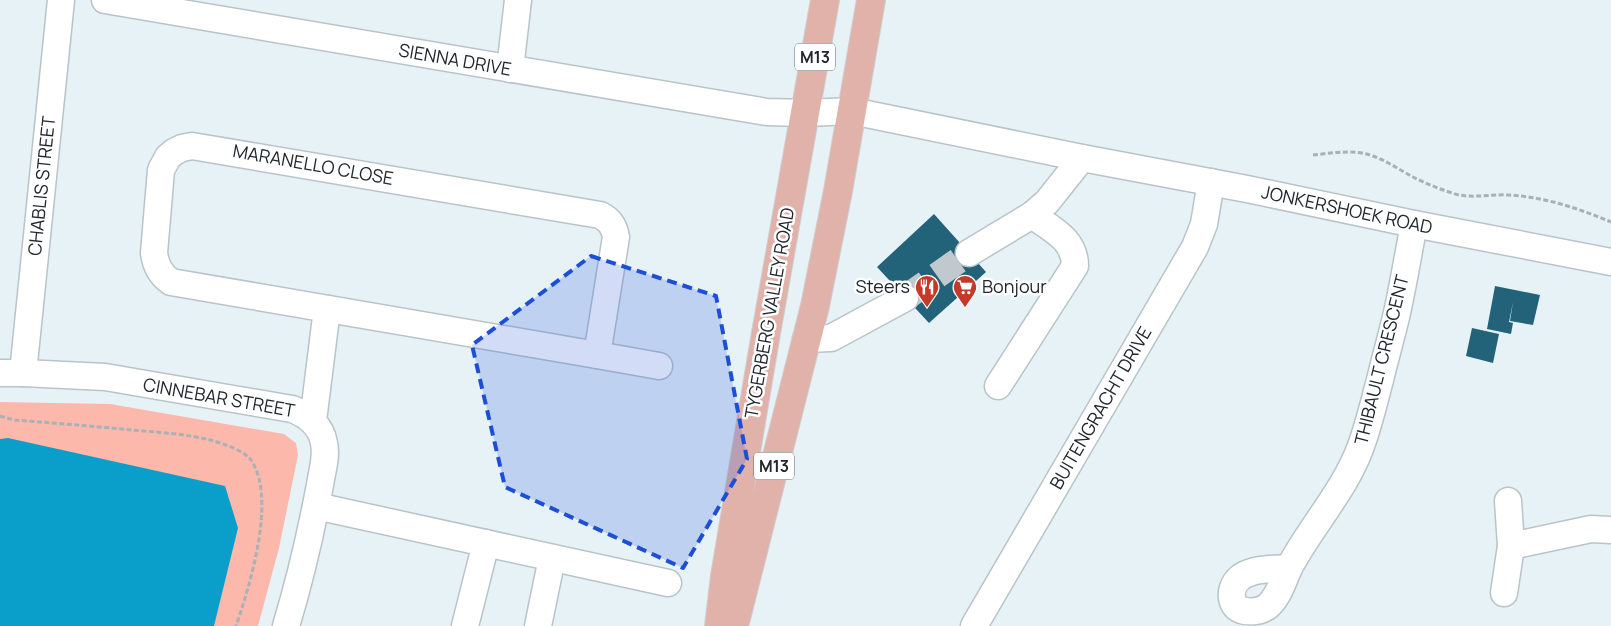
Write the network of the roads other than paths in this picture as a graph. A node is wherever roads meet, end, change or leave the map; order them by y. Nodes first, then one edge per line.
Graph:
1 (61, 0) edge
2 (105, 0) edge
3 (518, 0) edge
4 (825, 0) edge
5 (871, 0) edge
6 (510, 69) junction
7 (852, 111) junction
8 (806, 114) junction
9 (1082, 158) junction
10 (1211, 182) junction
11 (1032, 215) junction
12 (1414, 224) junction
13 (969, 253) tunnel mouth
14 (1611, 262) edge
15 (905, 298) tunnel mouth
16 (328, 309) junction
17 (806, 339) junction
18 (597, 355) junction
19 (659, 366) dead end
20 (12, 373) edge
21 (998, 386) dead end
22 (313, 421) junction
23 (1508, 501) dead end
24 (316, 506) junction
25 (1611, 530) edge
26 (486, 543) junction
27 (1511, 546) junction
28 (552, 558) junction
29 (1289, 568) dead end
30 (668, 583) dead end
31 (1504, 593) dead end
32 (286, 626) edge
33 (465, 626) edge
34 (538, 626) edge
35 (718, 626) edge
36 (734, 626) edge
37 (974, 626) edge

1 - 20 street, CHABLIS STREET
2 - 6 street, SIENNA DRIVE
3 - 6 street
4 - 8 main road, TYGERBERG VALLEY ROAD / M13
5 - 7 main road, TYGERBERG VALLEY ROAD / M13
6 - 8 street, SIENNA DRIVE
7 - 8 street, SIENNA DRIVE
7 - 9 street
7 - 17 main road, TYGERBERG VALLEY ROAD / M13
8 - 35 main road, TYGERBERG VALLEY ROAD / M13
9 - 10 street, JONKERSHOEK ROAD
9 - 11 street
10 - 12 street, JONKERSHOEK ROAD
10 - 37 street, BUITENGRACHT DRIVE
11 - 13 street
11 - 21 street
12 - 14 street, JONKERSHOEK ROAD
12 - 29 street, THIBAULT CRESCENT
15 - 17 street
16 - 18 street, MARANELLO CLOSE
16 - 18 street, MARANELLO CLOSE
16 - 22 street
17 - 36 main road, TYGERBERG VALLEY ROAD / M13
18 - 19 street, MARANELLO CLOSE
20 - 22 street, CINNEBAR STREET
22 - 24 street, CINNEBAR STREET
23 - 27 street
24 - 26 street
24 - 32 street, CINNEBAR STREET
25 - 27 street
26 - 28 street
26 - 33 street
27 - 31 street
28 - 30 street
28 - 34 street

